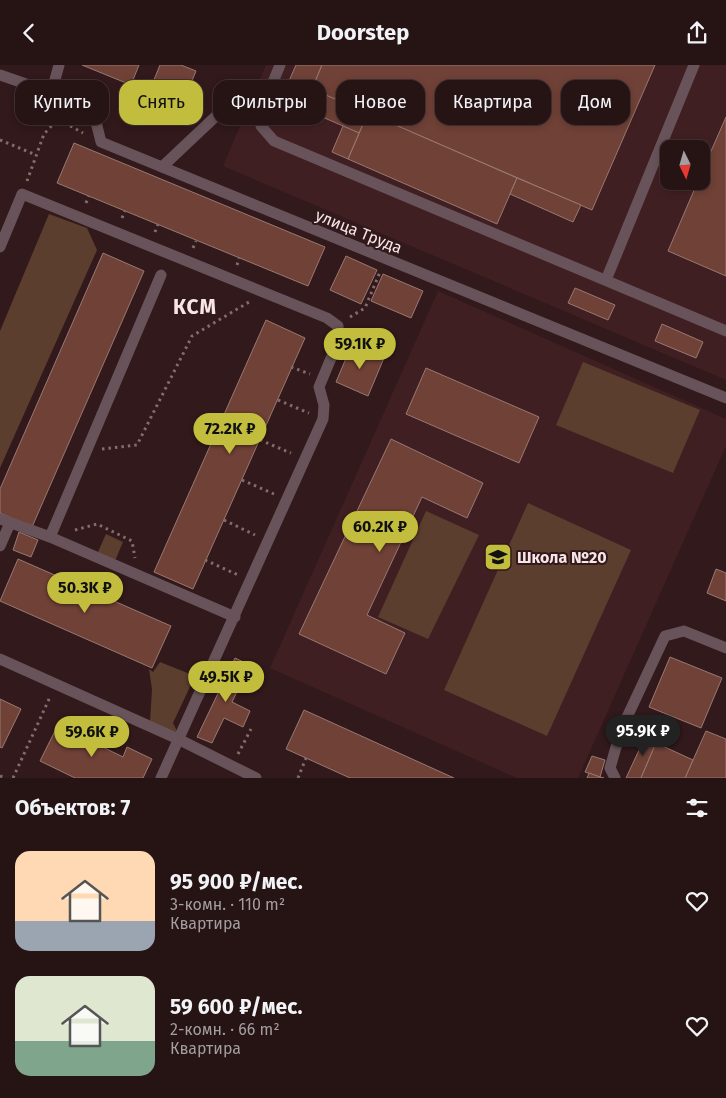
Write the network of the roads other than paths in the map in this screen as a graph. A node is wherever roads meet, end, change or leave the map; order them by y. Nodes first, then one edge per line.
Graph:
1 (59, 65) edge
2 (280, 65) edge
3 (694, 65) edge
4 (0, 75) edge
5 (55, 80) edge
6 (274, 80) edge
7 (15, 81) edge
8 (213, 119) edge
9 (97, 125) edge
10 (261, 125) edge
11 (162, 167) junction
12 (0, 247) edge
13 (161, 275) dead end
14 (606, 279) junction
15 (726, 331) edge
16 (726, 398) edge
17 (5, 521) edge
18 (50, 537) junction
19 (0, 546) edge
20 (235, 617) junction
21 (726, 648) edge
22 (0, 659) edge
23 (178, 739) junction
24 (161, 778) edge
25 (256, 778) edge
26 (615, 778) edge

1 - 5 lane
2 - 6 lane
3 - 14 lane
4 - 7 lane
8 - 11 lane
9 - 11 lane, улица Труда
10 - 14 lane
11 - 16 lane, улица Труда
12 - 20 lane
13 - 18 lane
14 - 15 lane
17 - 18 lane
17 - 19 lane
18 - 20 lane
20 - 23 lane
21 - 26 lane
22 - 23 lane
23 - 24 lane
23 - 25 lane

